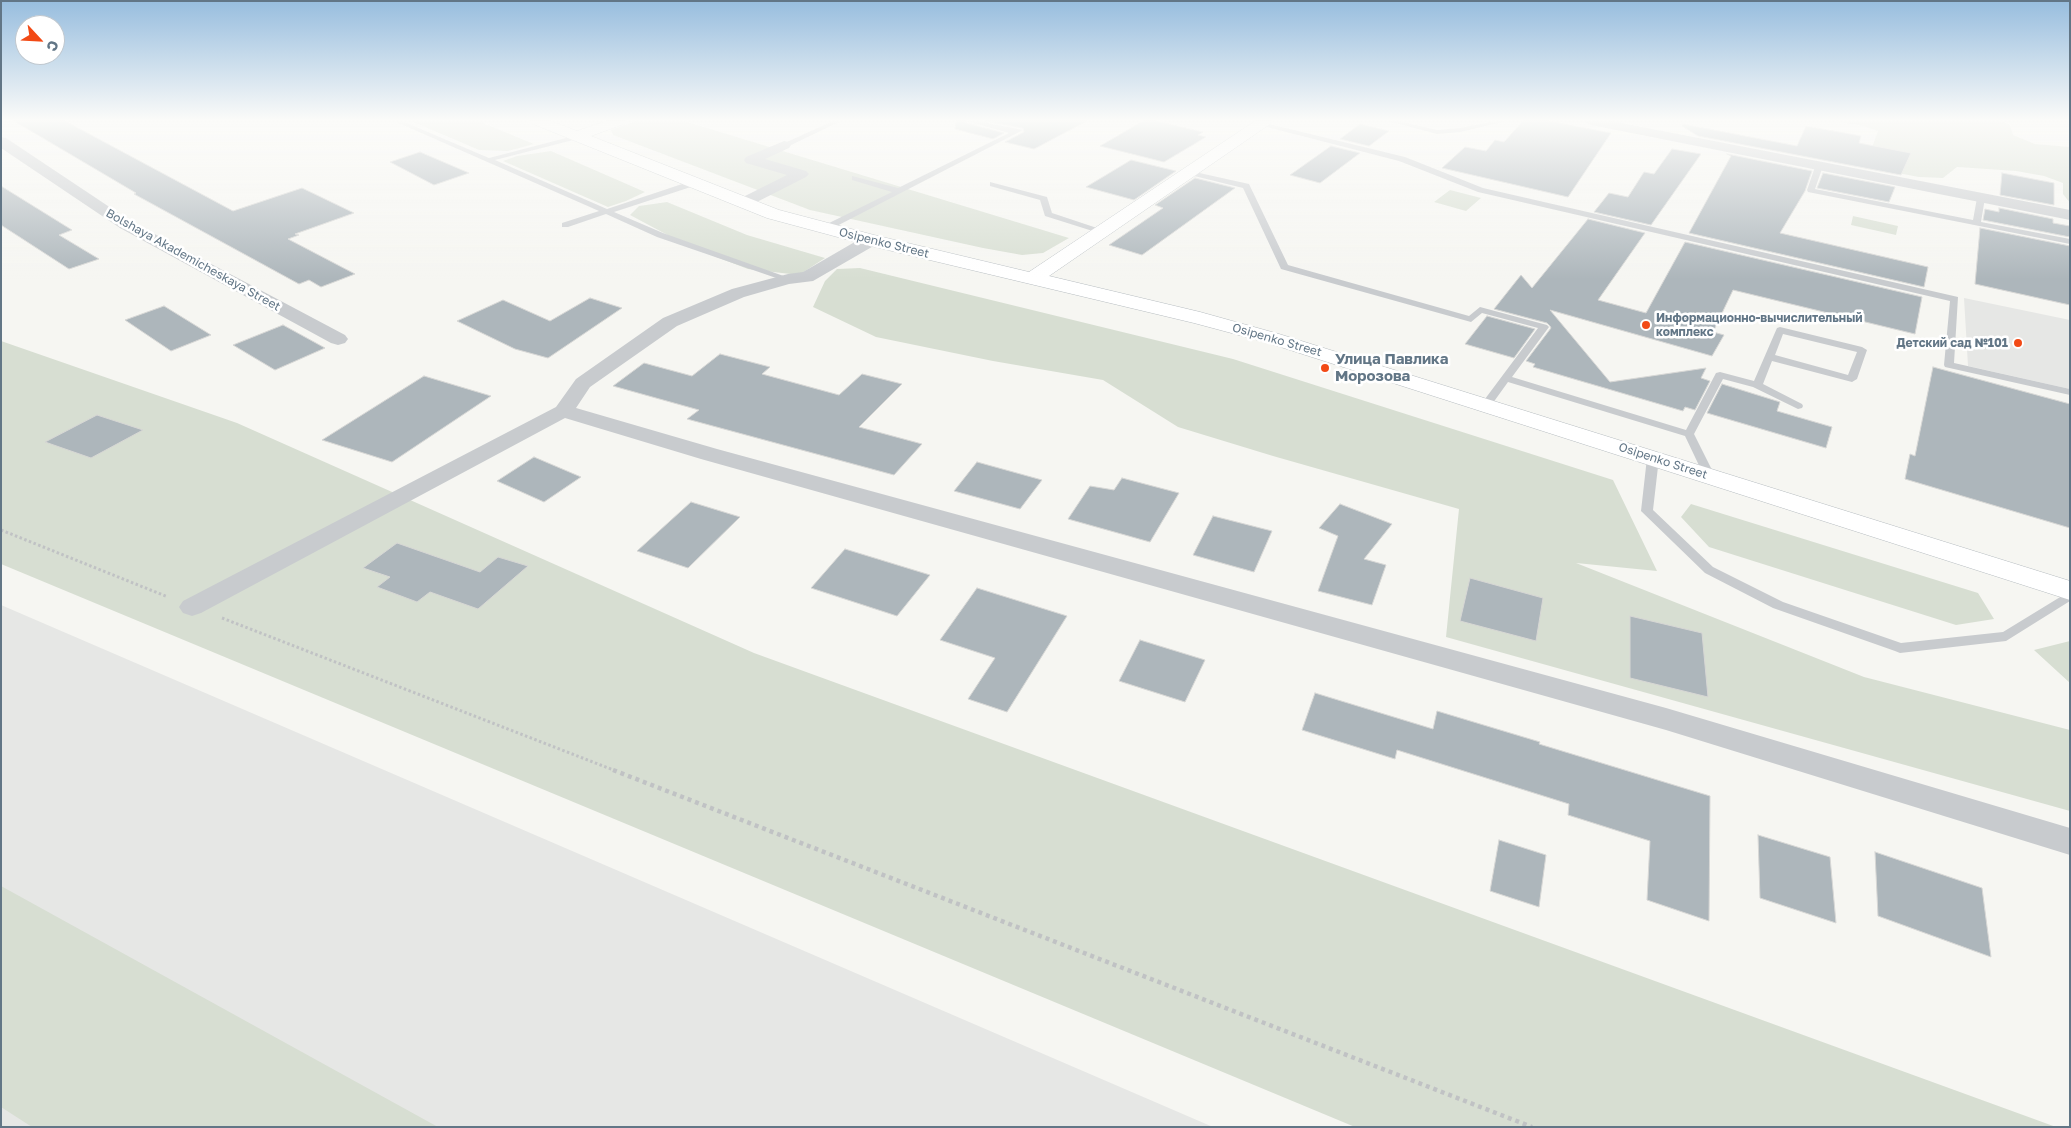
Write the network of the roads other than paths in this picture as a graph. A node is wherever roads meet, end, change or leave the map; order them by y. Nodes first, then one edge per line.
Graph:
1 (50, 174) edge
2 (519, 174) edge
3 (671, 174) edge
4 (799, 174) edge
5 (933, 174) edge
6 (1187, 174) edge
7 (1196, 174) edge
8 (1439, 174) edge
9 (1817, 174) edge
10 (1858, 174) edge
11 (855, 178) dead end
12 (694, 183) junction
13 (993, 184) dead end
14 (898, 191) junction
15 (1981, 198) junction
16 (743, 202) junction
17 (605, 212) junction
18 (2070, 215) edge
19 (1977, 223) junction
20 (565, 225) dead end
21 (826, 228) junction
22 (1102, 231) junction
23 (871, 240) junction
24 (2070, 242) edge
25 (1033, 278) junction
26 (788, 279) junction
27 (338, 339) dead end
28 (1768, 357) junction
29 (1506, 378) junction
30 (1757, 385) junction
31 (2070, 392) edge
32 (1486, 405) junction
33 (1798, 406) dead end
34 (563, 411) junction
35 (1690, 434) junction
36 (1653, 458) junction
37 (1709, 476) junction
38 (2070, 591) edge
39 (2070, 595) edge
40 (192, 607) road end
41 (2070, 842) edge

1 - 27 street, Bolshaya Akademicheskaya Street
2 - 17 lane
3 - 12 main road, Osipenko Street
4 - 16 street
5 - 14 lane
6 - 22 main road
7 - 29 lane
8 - 31 lane
9 - 19 lane
10 - 15 street
11 - 14 lane
12 - 16 main road, Osipenko Street
12 - 17 lane
13 - 22 lane
14 - 21 lane
15 - 18 street
15 - 19 lane
16 - 21 main road, Osipenko Street
17 - 20 lane
17 - 26 lane
19 - 24 lane
21 - 23 main road, Osipenko Street
22 - 25 main road
23 - 25 main road, Osipenko Street
23 - 26 street
25 - 32 main road, Osipenko Street
26 - 34 street
28 - 28 lane
28 - 30 lane
29 - 32 lane
29 - 35 lane
30 - 33 lane
30 - 35 lane
32 - 36 main road, Osipenko Street
34 - 40 street
34 - 41 street
35 - 37 lane
36 - 37 main road, Osipenko Street
36 - 39 lane
37 - 38 main road, Osipenko Street

